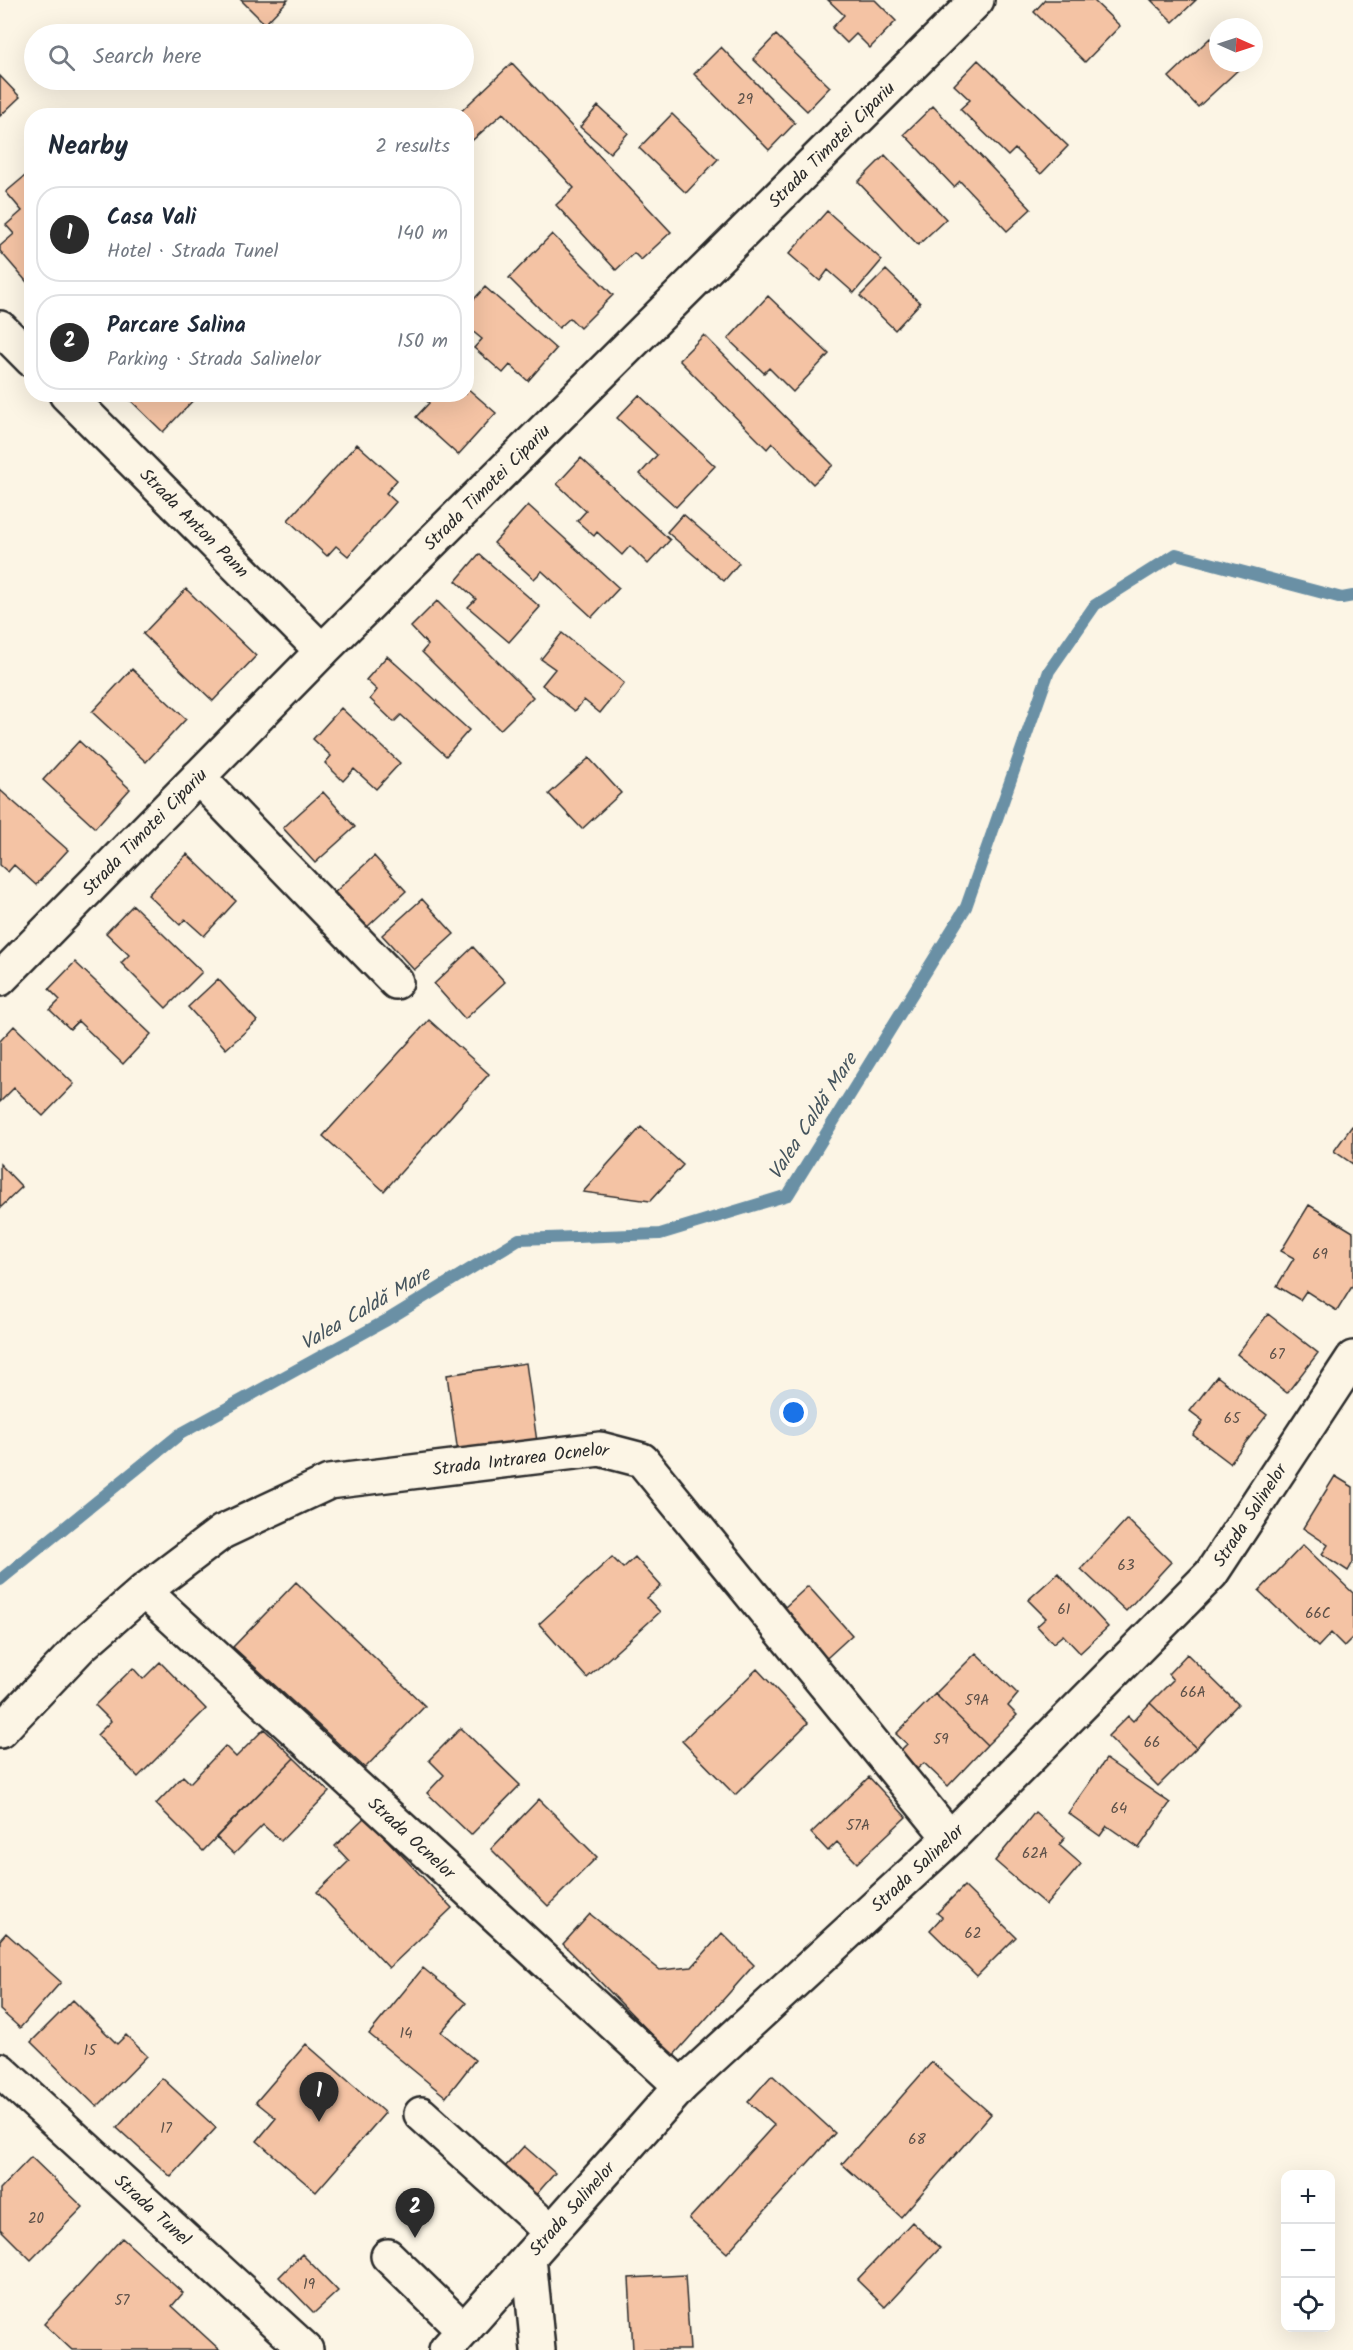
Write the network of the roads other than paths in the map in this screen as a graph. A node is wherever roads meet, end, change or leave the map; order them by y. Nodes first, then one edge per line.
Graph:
1 (976, 0) edge
2 (0, 328) edge
3 (24, 352) edge
4 (74, 402) edge
5 (322, 651) junction
6 (198, 777) junction
7 (0, 979) edge
8 (396, 982) dead end
9 (1353, 1358) edge
10 (144, 1591) junction
11 (0, 1731) edge
12 (950, 1838) junction
13 (0, 2070) edge
14 (681, 2086) junction
15 (421, 2114) dead end
16 (551, 2232) junction
17 (388, 2256) dead end
18 (529, 2256) junction
19 (455, 2340) edge
20 (306, 2350) edge
21 (538, 2350) edge

1 - 5 street, Strada Timotei Cipariu
2 - 3 street
4 - 5 street, Strada Anton Pann
5 - 6 street, Strada Timotei Cipariu
6 - 7 street, Strada Timotei Cipariu
6 - 8 street
9 - 12 street, Strada Salinelor
10 - 11 street, Strada Intrarea Ocnelor
10 - 12 street, Strada Intrarea Ocnelor
10 - 14 street, Strada Ocnelor
12 - 14 street, Strada Salinelor
13 - 20 street, Strada Tunel
14 - 16 street, Strada Salinelor
15 - 16 street
16 - 18 street, Strada Salinelor
17 - 19 street
18 - 19 street, Strada Salinelor
18 - 21 street

